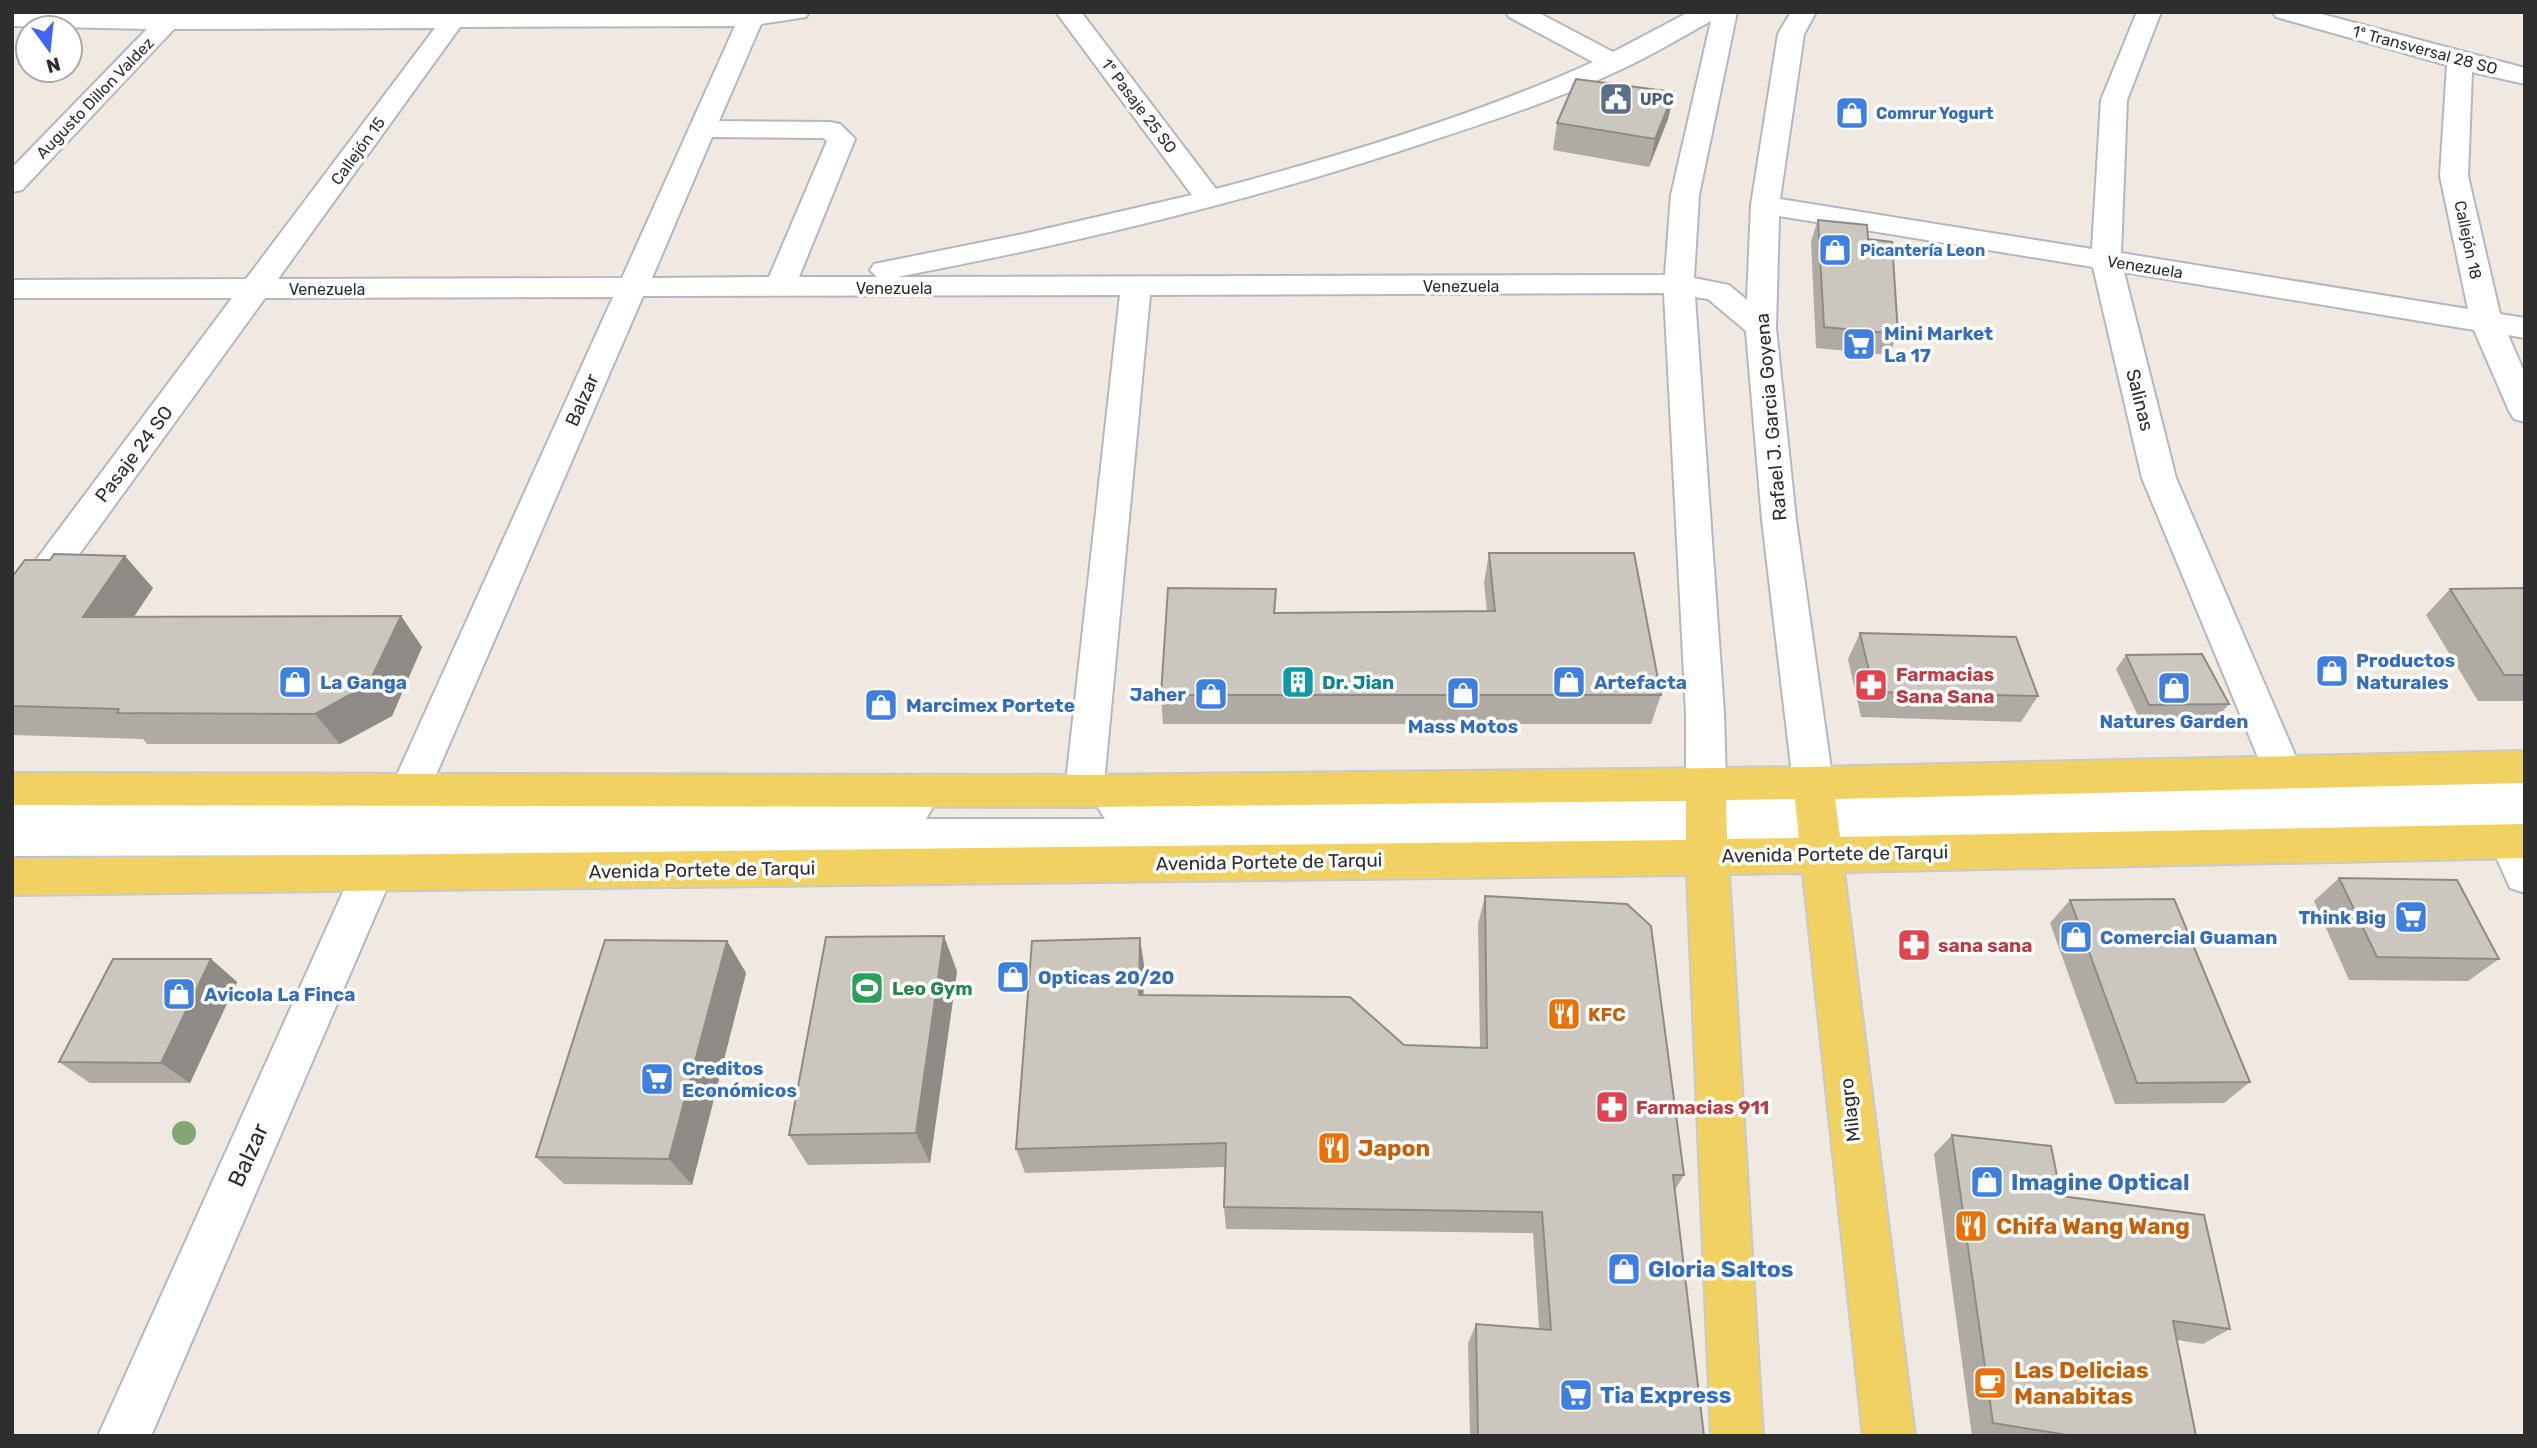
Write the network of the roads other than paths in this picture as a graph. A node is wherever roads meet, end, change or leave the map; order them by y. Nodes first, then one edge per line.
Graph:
1 (797, 12) edge
2 (1068, 12) edge
3 (1518, 12) edge
4 (1708, 12) edge
5 (1724, 12) edge
6 (1804, 12) edge
7 (2149, 12) edge
8 (2285, 12) edge
9 (752, 15) edge
10 (456, 16) edge
11 (172, 17) edge
12 (12, 19) edge
13 (2459, 61) junction
14 (1614, 63) junction
15 (2525, 76) edge
16 (702, 129) junction
17 (12, 184) edge
18 (1210, 200) junction
19 (1765, 205) junction
20 (2106, 261) junction
21 (1679, 285) junction
22 (1136, 286) junction
23 (631, 288) junction
24 (780, 288) junction
25 (12, 289) edge
26 (256, 289) junction
27 (2486, 321) junction
28 (1761, 328) junction
29 (2525, 328) edge
30 (2525, 411) edge
31 (12, 619) edge
32 (2525, 767) edge
33 (2282, 771) junction
34 (411, 788) junction
35 (12, 789) edge
36 (2525, 790) edge
37 (1085, 791) junction
38 (12, 808) edge
39 (1816, 819) junction
40 (1706, 820) junction
41 (12, 839) edge
42 (2521, 844) edge
43 (372, 874) junction
44 (12, 877) edge
45 (124, 1436) edge
46 (1737, 1436) edge
47 (1889, 1436) edge

1 - 9 street
2 - 18 street, 1º Pasaje 25 SO
3 - 14 street
4 - 14 street
5 - 21 street
6 - 19 street, Rafael J. Garcia Goyena
7 - 20 street, Salinas
8 - 13 street, 1º Transversal 28 SO
9 - 10 street
9 - 16 street, Balzar
10 - 11 street
10 - 26 street, Callejón 15
11 - 12 street
11 - 17 street, Augusto Dillon Valdez
13 - 15 street, 1º Transversal 28 SO
13 - 27 street, Callejón 18
14 - 18 street
16 - 23 street, Balzar
16 - 24 street
18 - 24 street
19 - 20 street, Venezuela
19 - 28 street, Rafael J. Garcia Goyena
20 - 27 street, Venezuela
20 - 33 street, Salinas
21 - 22 street, Venezuela
21 - 28 street, Venezuela
21 - 40 street
22 - 24 street, Venezuela
22 - 37 street
23 - 24 street, Venezuela
23 - 26 street, Venezuela
23 - 34 street, Balzar
25 - 26 street, Venezuela
26 - 31 street, Pasaje 24 SO
27 - 29 street, Venezuela
27 - 30 street, Callejón 18
28 - 39 street, Rafael J. Garcia Goyena
32 - 33 main road, Avenida Portete de Tarqui
33 - 39 main road, Avenida Portete de Tarqui
34 - 35 main road, Avenida Portete de Tarqui
34 - 37 main road, Avenida Portete de Tarqui
36 - 39 street, Avenida Portete de Tarqui
37 - 40 main road, Avenida Portete de Tarqui
38 - 40 street, Avenida Portete de Tarqui
39 - 40 main road, Avenida Portete de Tarqui
39 - 40 main road, Avenida Portete de Tarqui
39 - 42 main road, Avenida Portete de Tarqui
39 - 47 main road, Milagro
40 - 41 street, Avenida Portete de Tarqui
40 - 43 main road, Avenida Portete de Tarqui
40 - 46 main road
43 - 44 main road, Avenida Portete de Tarqui
43 - 45 street, Balzar

